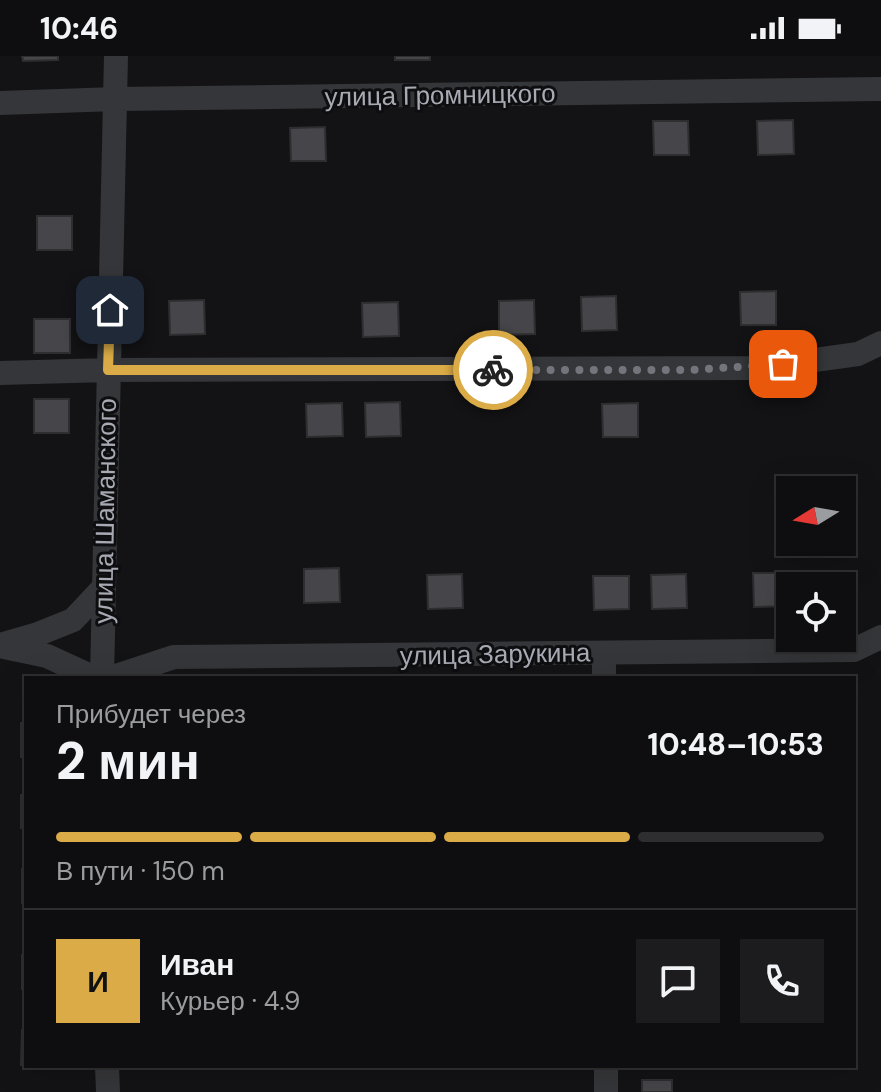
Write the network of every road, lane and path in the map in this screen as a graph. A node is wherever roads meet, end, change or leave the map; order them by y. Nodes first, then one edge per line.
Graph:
1 (116, 56) edge
2 (881, 89) edge
3 (116, 99) junction
4 (0, 103) edge
5 (881, 343) edge
6 (108, 370) junction
7 (0, 373) edge
8 (104, 587) junction
9 (881, 637) edge
10 (0, 645) edge
11 (604, 653) junction
12 (91, 676) edge
13 (102, 676) edge
14 (116, 676) edge
15 (604, 676) edge
16 (107, 1068) edge
17 (606, 1068) edge
18 (108, 1092) edge
19 (606, 1092) edge

1 - 3 street, улица Шаманского
2 - 3 street, улица Громницкого
3 - 4 street, улица Громницкого
3 - 6 street, улица Шаманского
5 - 6 street
6 - 7 street
6 - 8 street, улица Шаманского
8 - 10 street
8 - 13 street, улица Шаманского
9 - 11 street, улица Зарукина
10 - 12 street
11 - 14 street, улица Зарукина
11 - 15 street
16 - 18 street
17 - 19 street

